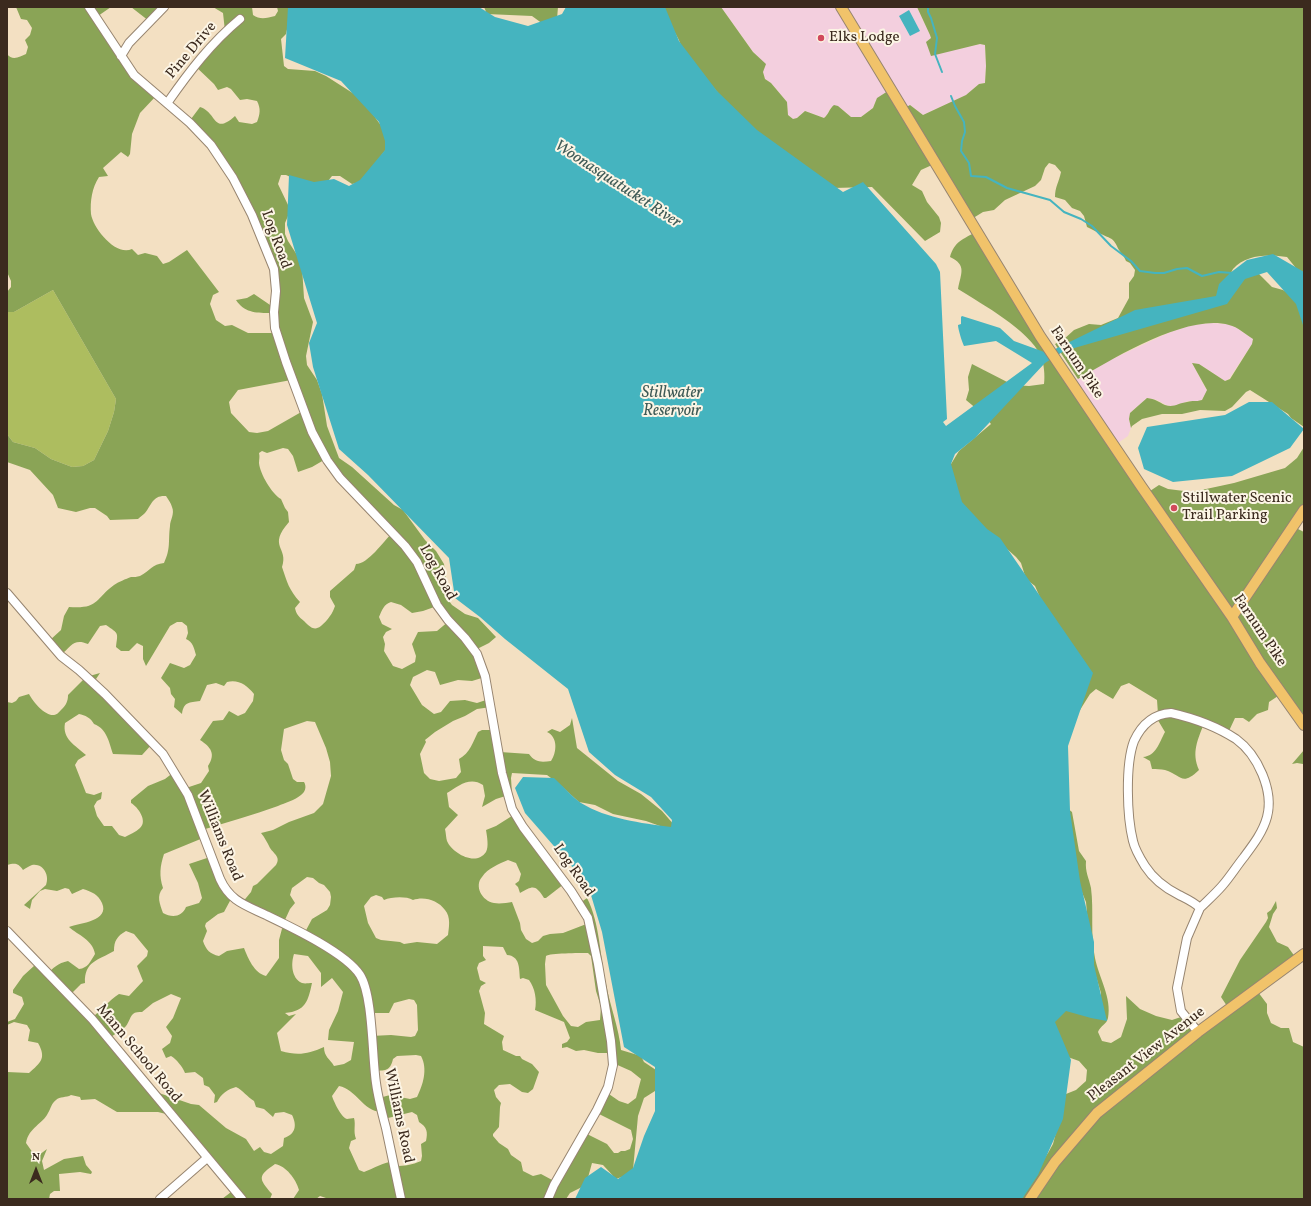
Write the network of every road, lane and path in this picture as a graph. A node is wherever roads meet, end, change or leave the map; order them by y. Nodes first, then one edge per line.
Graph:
1 (89, 7) edge
2 (164, 7) edge
3 (841, 7) edge
4 (240, 19) dead end
5 (121, 56) junction
6 (168, 102) junction
7 (1304, 510) edge
8 (7, 593) edge
9 (1232, 617) junction
10 (1304, 725) edge
11 (1200, 908) junction
12 (7, 931) edge
13 (1304, 954) edge
14 (1198, 1032) junction
15 (207, 1158) junction
16 (160, 1199) edge
17 (242, 1199) edge
18 (401, 1199) edge
19 (548, 1199) edge
20 (1030, 1199) edge

1 - 5 street, Log Road
2 - 5 street
3 - 9 main road, Farnum Pike
4 - 6 street, Pine Drive
5 - 6 street, Log Road
6 - 19 street, Log Road
7 - 9 main road
8 - 18 street, Williams Road
9 - 10 main road, Farnum Pike
11 - 11 street
11 - 14 street
12 - 15 street, Mann School Road
13 - 14 main road, Pleasant View Avenue
14 - 20 main road, Pleasant View Avenue
15 - 16 street
15 - 17 street, Mann School Road

